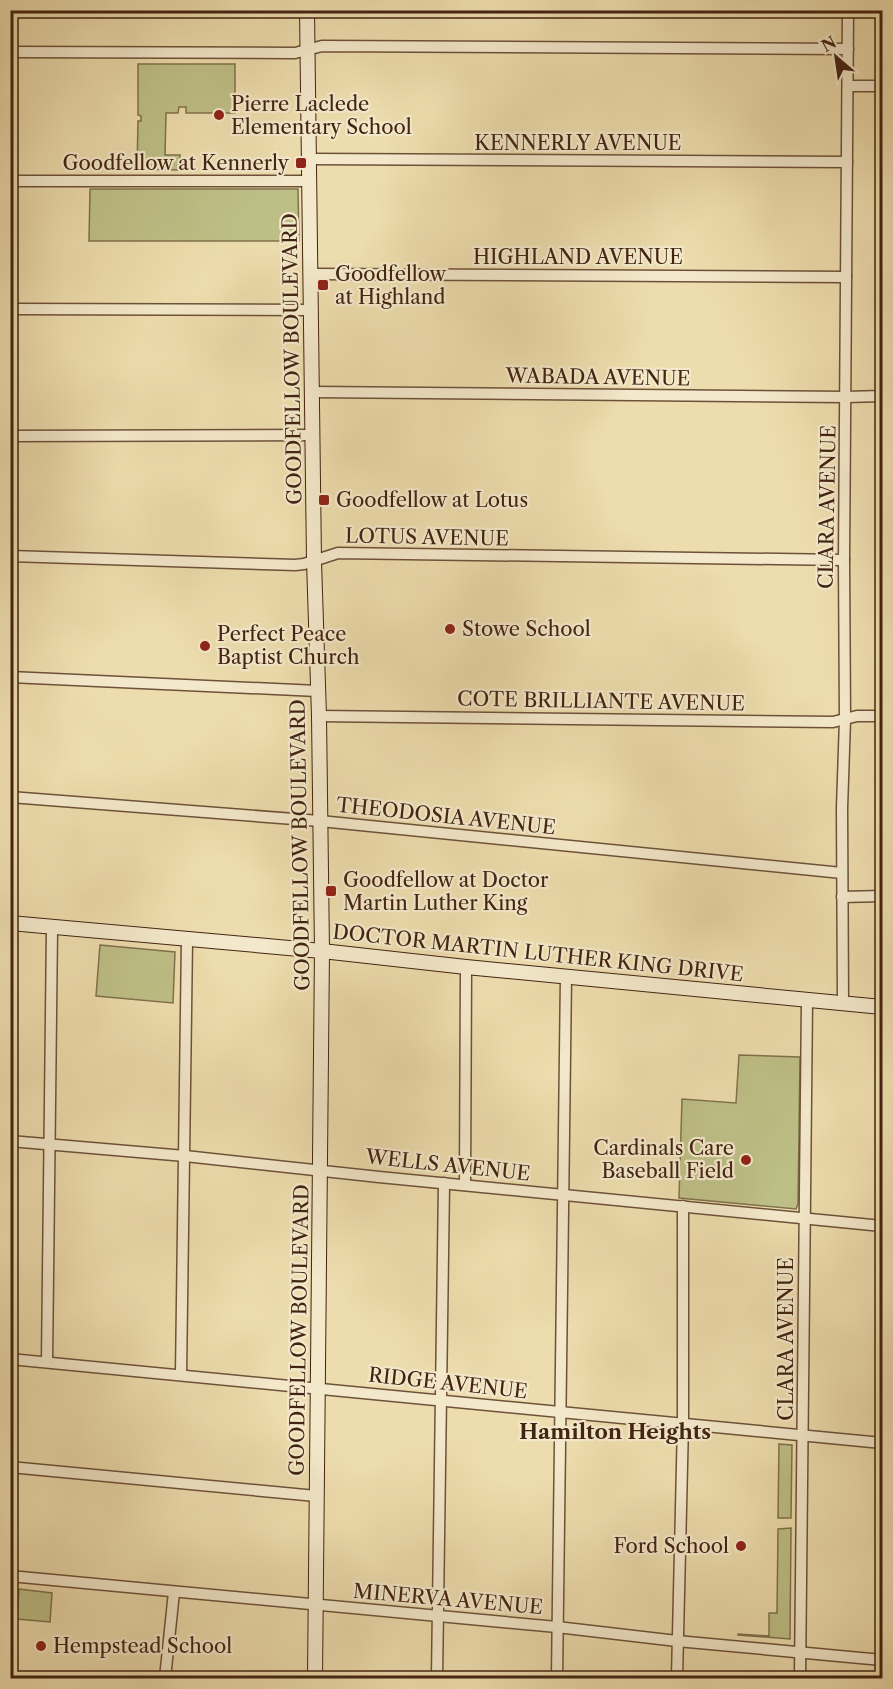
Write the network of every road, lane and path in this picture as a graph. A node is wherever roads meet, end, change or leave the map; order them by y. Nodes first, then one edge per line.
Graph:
1 (307, 10) edge
2 (848, 10) edge
3 (848, 48) junction
4 (308, 49) junction
5 (10, 52) edge
6 (848, 86) junction
7 (882, 86) edge
8 (310, 159) junction
9 (847, 162) junction
10 (309, 180) junction
11 (10, 181) edge
12 (311, 274) junction
13 (846, 277) junction
14 (10, 309) edge
15 (311, 310) junction
16 (313, 392) junction
17 (882, 396) edge
18 (846, 397) junction
19 (313, 435) junction
20 (10, 436) edge
21 (10, 556) edge
22 (844, 560) junction
23 (314, 561) junction
24 (10, 676) edge
25 (318, 691) junction
26 (319, 716) junction
27 (882, 716) edge
28 (845, 720) junction
29 (10, 797) edge
30 (320, 821) junction
31 (842, 873) junction
32 (882, 896) edge
33 (842, 897) junction
34 (10, 923) edge
35 (52, 928) junction
36 (187, 939) junction
37 (322, 951) junction
38 (466, 967) junction
39 (566, 976) junction
40 (807, 1000) junction
41 (843, 1003) junction
42 (882, 1007) edge
43 (10, 1141) edge
44 (50, 1145) junction
45 (185, 1155) junction
46 (320, 1171) junction
47 (444, 1183) junction
48 (465, 1185) junction
49 (563, 1195) junction
50 (683, 1206) junction
51 (804, 1218) junction
52 (882, 1226) edge
53 (10, 1359) edge
54 (47, 1362) junction
55 (182, 1375) junction
56 (319, 1389) junction
57 (441, 1400) junction
58 (561, 1412) junction
59 (683, 1423) junction
60 (803, 1436) junction
61 (882, 1443) edge
62 (10, 1467) edge
63 (316, 1496) junction
64 (10, 1576) edge
65 (174, 1592) junction
66 (315, 1606) junction
67 (438, 1616) junction
68 (557, 1627) junction
69 (678, 1641) junction
70 (800, 1652) junction
71 (882, 1660) edge
72 (165, 1678) edge
73 (315, 1678) edge
74 (437, 1678) edge
75 (557, 1678) edge
76 (677, 1678) edge
77 (800, 1678) edge

1 - 4 main road, GOODFELLOW BOULEVARD
2 - 3 street, CLARA AVENUE
3 - 4 street
3 - 6 street, CLARA AVENUE
4 - 5 street
4 - 8 main road, GOODFELLOW BOULEVARD
6 - 7 street
6 - 9 street, CLARA AVENUE
8 - 9 street, KENNERLY AVENUE
8 - 10 main road, GOODFELLOW BOULEVARD
9 - 13 street, CLARA AVENUE
10 - 11 street
10 - 12 main road, GOODFELLOW BOULEVARD
12 - 13 street, HIGHLAND AVENUE
12 - 15 main road, GOODFELLOW BOULEVARD
13 - 18 street, CLARA AVENUE
14 - 15 street
15 - 16 main road, GOODFELLOW BOULEVARD
16 - 18 street, WABADA AVENUE
16 - 19 main road, GOODFELLOW BOULEVARD
17 - 18 street, WABADA AVENUE
18 - 22 street, CLARA AVENUE
19 - 20 street
19 - 23 main road, GOODFELLOW BOULEVARD
21 - 23 street, LOTUS AVENUE
22 - 23 street, LOTUS AVENUE
22 - 28 street, CLARA AVENUE
23 - 25 main road, GOODFELLOW BOULEVARD
24 - 25 street
25 - 26 main road, GOODFELLOW BOULEVARD
26 - 28 street, COTE BRILLIANTE AVENUE
26 - 30 main road, GOODFELLOW BOULEVARD
27 - 28 street, COTE BRILLIANTE AVENUE
28 - 31 street, CLARA AVENUE
29 - 30 street, THEODOSIA AVENUE
30 - 31 street, THEODOSIA AVENUE
30 - 37 main road, GOODFELLOW BOULEVARD
31 - 33 street, CLARA AVENUE
32 - 33 street
33 - 41 street, CLARA AVENUE
34 - 35 main road, DOCTOR MARTIN LUTHER KING DRIVE
35 - 36 main road, DOCTOR MARTIN LUTHER KING DRIVE
35 - 44 street
36 - 37 main road, DOCTOR MARTIN LUTHER KING DRIVE
36 - 45 street
37 - 38 main road, DOCTOR MARTIN LUTHER KING DRIVE
37 - 46 main road, GOODFELLOW BOULEVARD
38 - 39 main road, DOCTOR MARTIN LUTHER KING DRIVE
38 - 48 street
39 - 40 main road, DOCTOR MARTIN LUTHER KING DRIVE
39 - 49 street
40 - 41 main road, DOCTOR MARTIN LUTHER KING DRIVE
40 - 51 street, CLARA AVENUE
41 - 42 main road, DOCTOR MARTIN LUTHER KING DRIVE
43 - 44 street, WELLS AVENUE
44 - 45 street, WELLS AVENUE
44 - 54 street
45 - 46 street, WELLS AVENUE
45 - 55 street
46 - 47 street, WELLS AVENUE
46 - 56 main road, GOODFELLOW BOULEVARD
47 - 48 street, WELLS AVENUE
47 - 57 street
48 - 49 street, WELLS AVENUE
49 - 50 street, WELLS AVENUE
49 - 58 street
50 - 51 street, WELLS AVENUE
50 - 59 street
51 - 52 street, WELLS AVENUE
51 - 60 street, CLARA AVENUE
53 - 54 street, RIDGE AVENUE
54 - 55 street, RIDGE AVENUE
55 - 56 street, RIDGE AVENUE
56 - 57 street, RIDGE AVENUE
56 - 63 main road, GOODFELLOW BOULEVARD
57 - 58 street, RIDGE AVENUE
57 - 67 street
58 - 59 street, RIDGE AVENUE
58 - 68 street
59 - 60 street, RIDGE AVENUE
59 - 69 street
60 - 61 street, RIDGE AVENUE
60 - 70 street, CLARA AVENUE
62 - 63 street
63 - 66 main road, GOODFELLOW BOULEVARD
64 - 65 street, MINERVA AVENUE
65 - 66 street, MINERVA AVENUE
65 - 72 street
66 - 67 street, MINERVA AVENUE
66 - 73 main road, GOODFELLOW BOULEVARD
67 - 68 street, MINERVA AVENUE
67 - 74 street
68 - 69 street, MINERVA AVENUE
68 - 75 street
69 - 70 street, MINERVA AVENUE
69 - 76 street
70 - 71 street, MINERVA AVENUE
70 - 77 street, CLARA AVENUE

